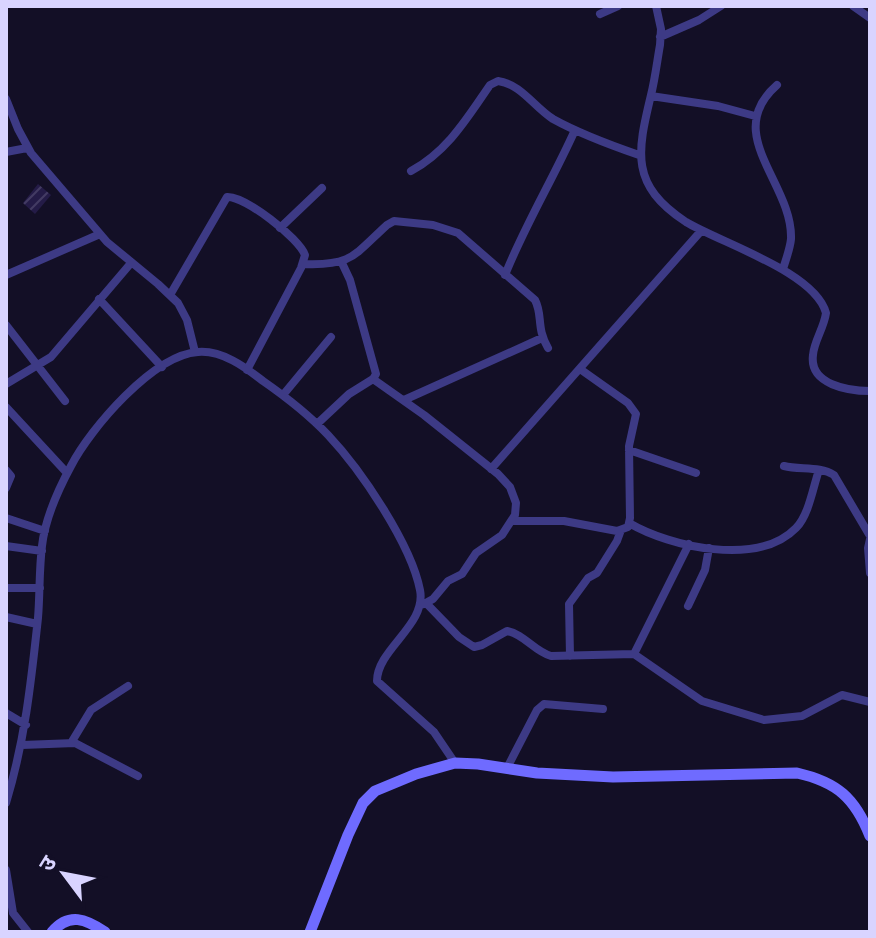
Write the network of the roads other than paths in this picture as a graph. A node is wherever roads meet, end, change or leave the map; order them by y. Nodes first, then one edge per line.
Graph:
1 (618, 6) edge
2 (656, 6) edge
3 (721, 6) edge
4 (853, 6) edge
5 (600, 14) dead end
6 (870, 18) edge
7 (660, 37) junction
8 (777, 85) dead end
9 (651, 96) junction
10 (6, 99) edge
11 (755, 116) junction
12 (575, 130) junction
13 (27, 148) junction
14 (6, 152) edge
15 (639, 155) junction
16 (411, 171) dead end
17 (322, 188) dead end
18 (280, 228) junction
19 (701, 231) junction
20 (100, 234) junction
21 (131, 263) junction
22 (342, 263) junction
23 (303, 264) junction
24 (783, 269) junction
25 (6, 275) edge
26 (505, 275) junction
27 (170, 295) junction
28 (99, 299) junction
29 (6, 325) edge
30 (331, 337) dead end
31 (542, 338) junction
32 (548, 348) dead end
33 (195, 352) junction
34 (37, 367) junction
35 (162, 367) junction
36 (580, 369) junction
37 (247, 370) junction
38 (373, 379) junction
39 (6, 384) edge
40 (870, 391) edge
41 (283, 395) junction
42 (404, 400) junction
43 (65, 401) dead end
44 (6, 407) edge
45 (317, 424) junction
46 (629, 450) junction
47 (784, 466) dead end
48 (491, 469) junction
49 (6, 470) edge
50 (819, 470) junction
51 (67, 473) junction
52 (696, 473) dead end
53 (6, 488) edge
54 (6, 518) edge
55 (513, 521) junction
56 (629, 523) junction
57 (621, 530) junction
58 (45, 531) junction
59 (870, 538) edge
60 (689, 544) junction
61 (6, 546) edge
62 (709, 548) junction
63 (42, 551) junction
64 (870, 573) edge
65 (6, 588) edge
66 (40, 588) junction
67 (423, 604) junction
68 (688, 606) dead end
69 (6, 617) edge
70 (37, 624) junction
71 (634, 654) junction
72 (570, 656) junction
73 (128, 686) dead end
74 (870, 702) edge
75 (603, 709) dead end
76 (6, 713) edge
77 (26, 725) junction
78 (71, 743) junction
79 (22, 745) junction
80 (455, 763) junction
81 (507, 768) junction
82 (138, 776) dead end
83 (6, 803) edge
84 (870, 834) edge
85 (6, 870) edge
86 (28, 932) edge
87 (52, 932) edge
88 (105, 932) edge
89 (310, 932) edge

1 - 5 street
2 - 7 street
3 - 7 street
4 - 6 street
7 - 9 street
8 - 11 street
9 - 11 street
9 - 15 street
10 - 13 street
11 - 24 street
12 - 15 street
12 - 16 street
12 - 26 street
13 - 14 street
13 - 20 street
15 - 19 street
17 - 18 street
18 - 23 street
18 - 27 street
19 - 24 street
19 - 36 street
20 - 21 street
20 - 25 street
21 - 27 street
21 - 28 street
22 - 23 street
22 - 26 street
22 - 38 street
23 - 37 street
24 - 40 street
26 - 31 street
27 - 33 street
28 - 34 street
28 - 35 street
29 - 34 street
30 - 41 street
31 - 32 street
31 - 42 street
33 - 35 street
33 - 37 street
34 - 39 street
34 - 43 street
35 - 51 street
36 - 46 street
36 - 48 street
37 - 41 street
38 - 42 street
38 - 45 street
41 - 45 street
42 - 48 street
44 - 51 street
45 - 67 street
46 - 52 street
46 - 56 street
47 - 50 street
48 - 55 street
49 - 53 street
50 - 59 street
50 - 62 street
51 - 58 street
54 - 58 street
55 - 57 street
55 - 67 street
56 - 57 street
56 - 60 street
57 - 72 street
58 - 63 street
59 - 64 street
60 - 62 street
60 - 71 street
61 - 63 street
62 - 68 street
63 - 66 street
65 - 66 street
66 - 70 street
67 - 72 street
67 - 80 street
69 - 70 street
70 - 77 street
71 - 72 street
71 - 74 street
73 - 78 street
75 - 81 street
76 - 77 street
77 - 79 street
78 - 79 street
78 - 82 street
79 - 83 street
80 - 81 street
80 - 89 street
81 - 84 street
85 - 86 street
87 - 88 street

